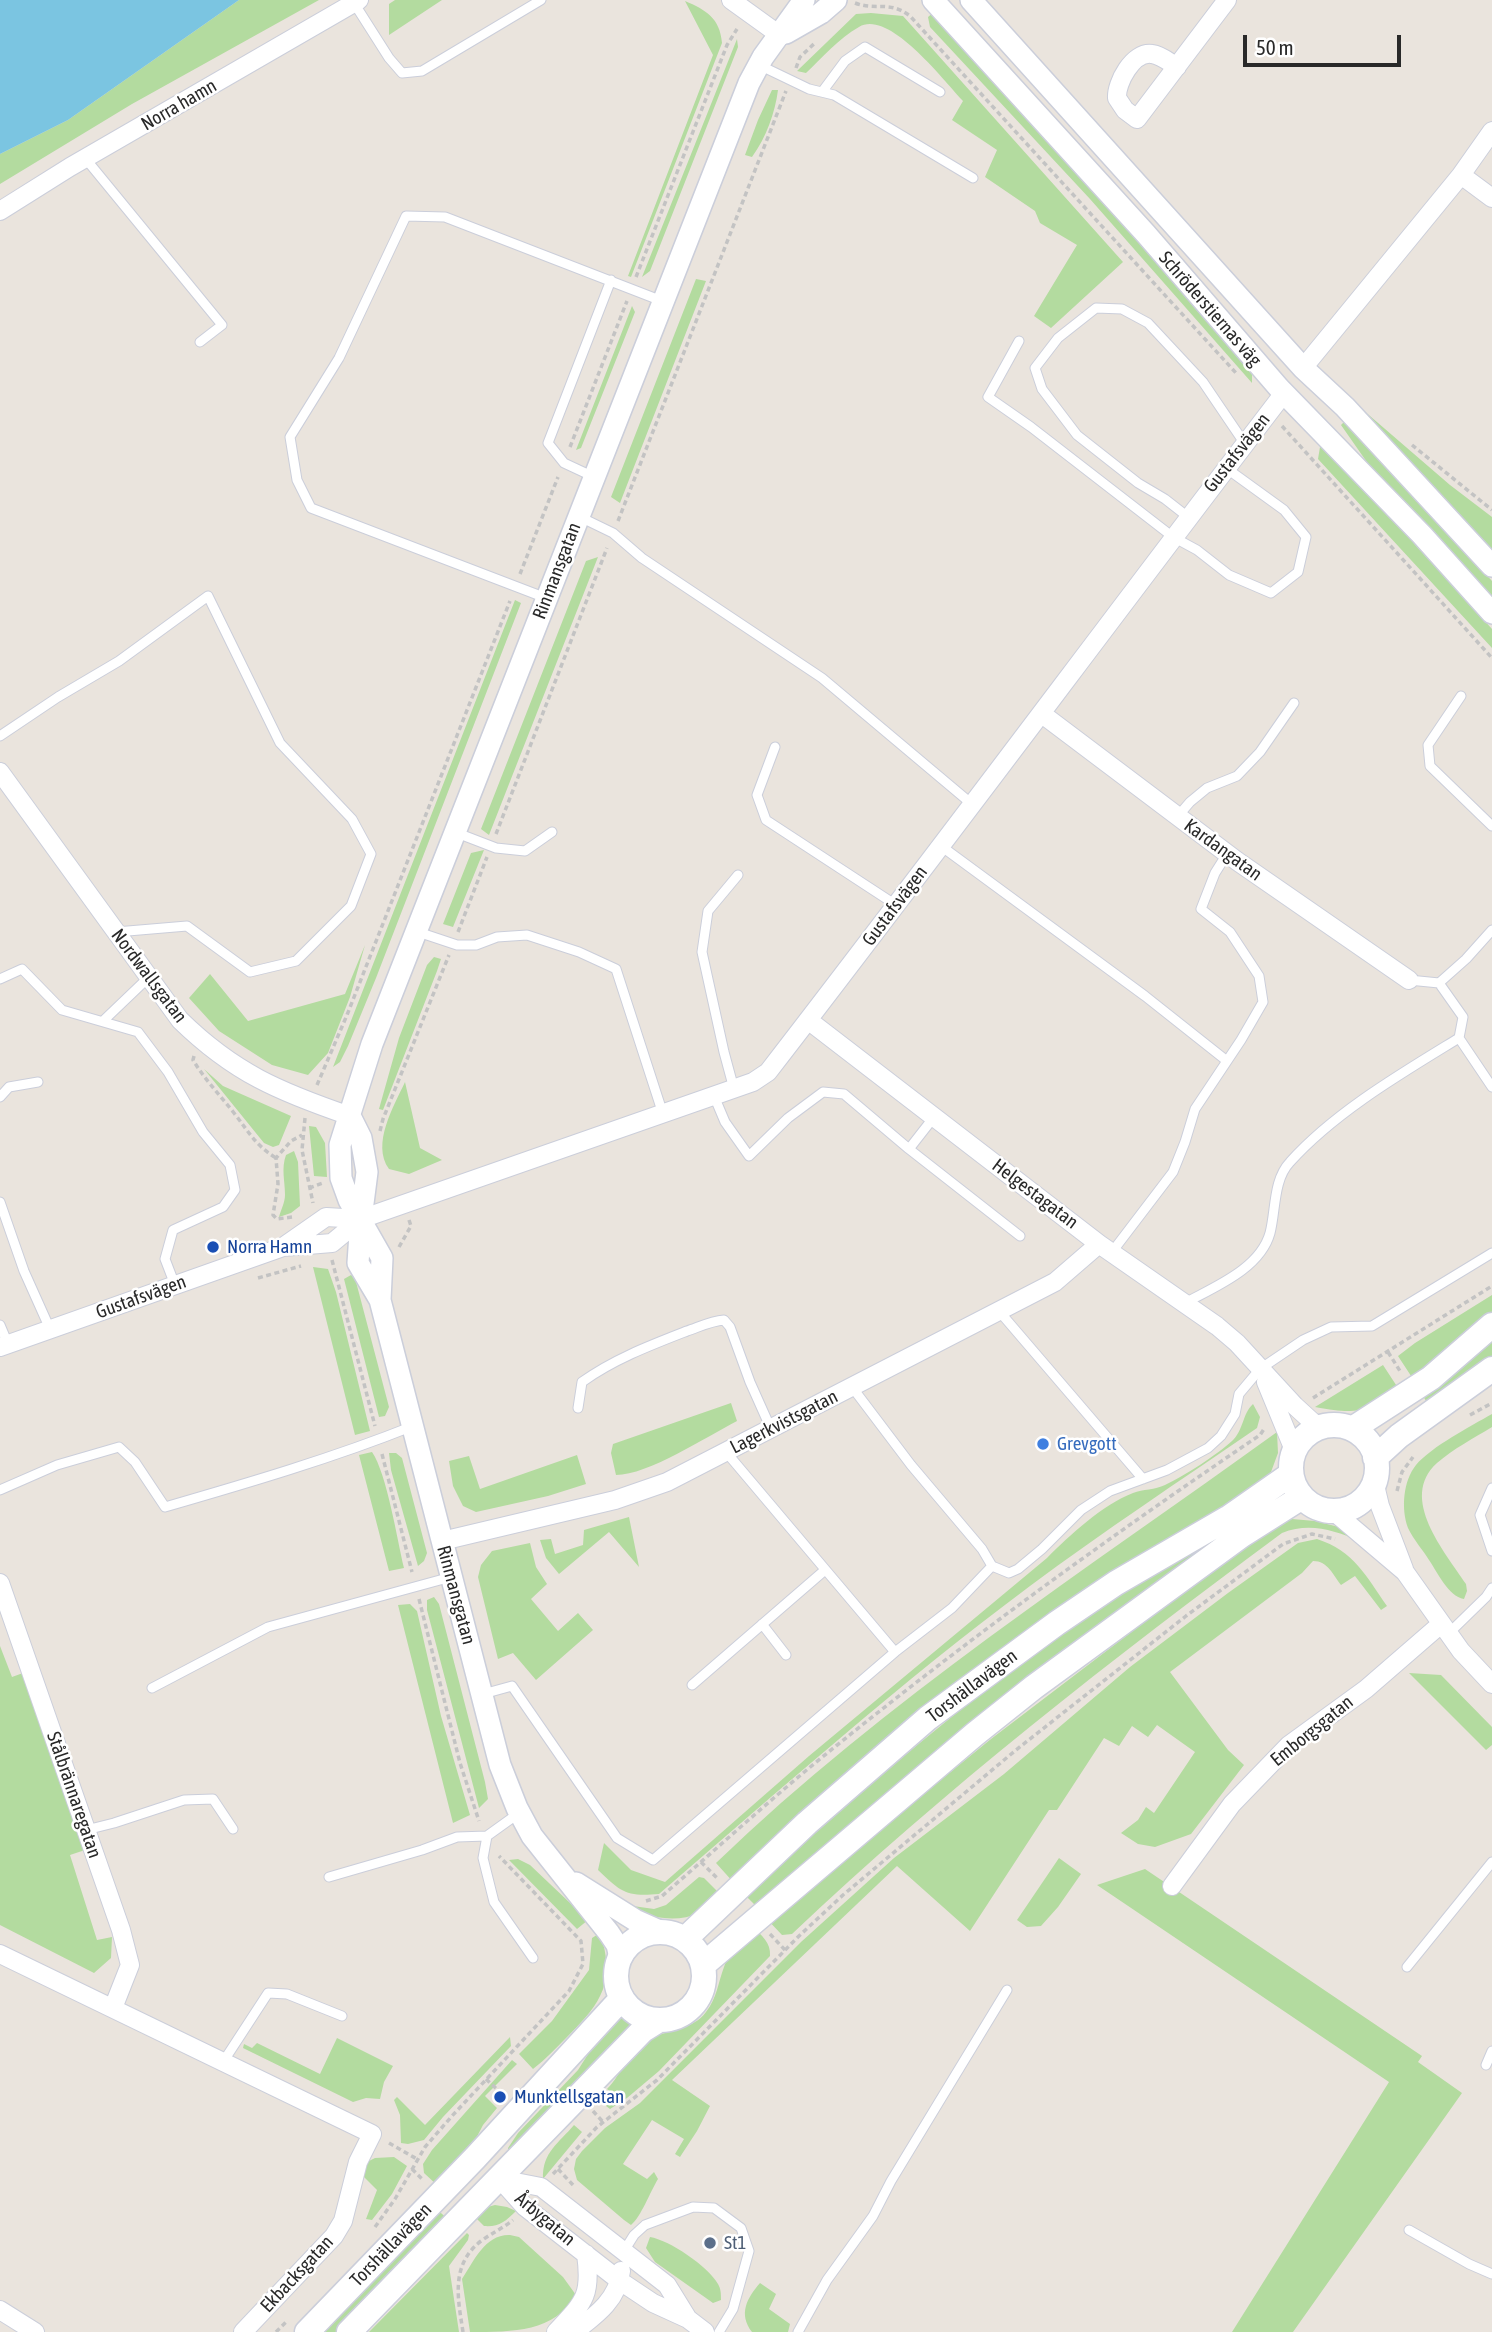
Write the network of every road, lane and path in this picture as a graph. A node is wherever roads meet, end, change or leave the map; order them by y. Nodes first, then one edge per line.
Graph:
1 (541, 0) edge
2 (731, 0) edge
3 (804, 0) edge
4 (933, 0) edge
5 (971, 0) edge
6 (1227, 0) edge
7 (356, 2) edge
8 (846, 2) edge
9 (781, 36) junction
10 (819, 39) dead end
11 (759, 65) junction
12 (1177, 67) dead end
13 (790, 80) junction
14 (822, 92) junction
15 (940, 92) dead end
16 (1492, 131) edge
17 (85, 158) junction
18 (1461, 175) junction
19 (973, 178) dead end
20 (1492, 198) edge
21 (0, 211) edge
22 (611, 280) junction
23 (662, 301) junction
24 (1019, 341) dead end
25 (200, 342) dead end
26 (1303, 368) junction
27 (1237, 375) dead end
28 (1283, 393) junction
29 (1270, 411) junction
30 (1245, 444) junction
31 (1226, 468) junction
32 (594, 477) junction
33 (578, 516) junction
34 (1188, 517) junction
35 (613, 533) junction
36 (1173, 537) junction
37 (1492, 566) edge
38 (546, 598) junction
39 (1492, 613) edge
40 (1492, 658) edge
41 (1461, 696) dead end
42 (1294, 704) dead end
43 (1042, 714) junction
44 (0, 736) edge
45 (775, 747) dead end
46 (0, 772) edge
47 (973, 805) junction
48 (1178, 816) junction
49 (1492, 826) edge
50 (455, 832) junction
51 (552, 832) dead end
52 (491, 846) junction
53 (941, 846) junction
54 (1227, 854) junction
55 (738, 875) dead end
56 (896, 905) junction
57 (1492, 930) edge
58 (416, 931) junction
59 (116, 932) junction
60 (453, 944) junction
61 (149, 977) junction
62 (0, 979) edge
63 (1409, 980) joint
64 (1440, 983) junction
65 (808, 1020) junction
66 (103, 1021) junction
67 (1459, 1038) junction
68 (199, 1039) junction
69 (1227, 1060) junction
70 (38, 1082) dead end
71 (1492, 1087) edge
72 (734, 1088) junction
73 (714, 1096) junction
74 (0, 1097) edge
75 (663, 1114) junction
76 (350, 1116) junction
77 (934, 1117) junction
78 (302, 1135) dead end
79 (378, 1143) dead end
80 (909, 1149) junction
81 (276, 1158) junction
82 (0, 1202) edge
83 (290, 1217) dead end
84 (361, 1219) junction
85 (1020, 1236) dead end
86 (283, 1247) junction
87 (1105, 1248) junction
88 (1492, 1253) edge
89 (331, 1258) dead end
90 (175, 1285) junction
91 (1492, 1286) edge
92 (1184, 1304) junction
93 (999, 1311) junction
94 (0, 1325) edge
95 (1492, 1325) edge
96 (50, 1329) junction
97 (4, 1346) edge
98 (1260, 1369) junction
99 (1492, 1369) edge
100 (852, 1387) junction
101 (1492, 1403) edge
102 (578, 1408) dead end
103 (1288, 1410) junction
104 (1463, 1420) dead end
105 (413, 1426) junction
106 (1319, 1428) junction
107 (771, 1429) junction
108 (1352, 1429) junction
109 (378, 1440) junction
110 (1294, 1450) junction
111 (726, 1452) junction
112 (1415, 1454) dead end
113 (1375, 1470) junction
114 (1291, 1475) junction
115 (1143, 1479) junction
116 (1492, 1488) edge
117 (0, 1490) edge
118 (1303, 1497) junction
119 (1397, 1498) dead end
120 (1333, 1511) junction
121 (442, 1541) junction
122 (1342, 1542) dead end
123 (1492, 1551) edge
124 (992, 1566) junction
125 (825, 1570) junction
126 (1405, 1573) junction
127 (451, 1577) junction
128 (0, 1583) edge
129 (415, 1586) junction
130 (1492, 1588) edge
131 (762, 1624) junction
132 (1445, 1629) junction
133 (895, 1652) junction
134 (786, 1655) dead end
135 (1492, 1684) edge
136 (692, 1685) dead end
137 (152, 1688) dead end
138 (481, 1695) junction
139 (519, 1813) junction
140 (233, 1829) dead end
141 (86, 1830) junction
142 (486, 1836) junction
143 (1492, 1862) edge
144 (564, 1875) junction
145 (328, 1877) dead end
146 (1172, 1886) dead end
147 (637, 1899) dead end
148 (673, 1936) junction
149 (0, 1954) edge
150 (533, 1958) dead end
151 (620, 1958) junction
152 (703, 1965) junction
153 (1407, 1966) dead end
154 (1007, 1990) dead end
155 (622, 1998) junction
156 (113, 2008) junction
157 (342, 2017) dead end
158 (659, 2020) junction
159 (1492, 2051) edge
160 (223, 2062) junction
161 (1486, 2066) dead end
162 (486, 2079) junction
163 (502, 2094) dead end
164 (592, 2110) dead end
165 (603, 2122) junction
166 (372, 2134) junction
167 (475, 2158) junction
168 (417, 2159) junction
169 (558, 2169) dead end
170 (500, 2178) junction
171 (517, 2216) dead end
172 (1409, 2230) dead end
173 (368, 2235) dead end
174 (624, 2252) junction
175 (586, 2254) junction
176 (1492, 2274) edge
177 (620, 2281) junction
178 (0, 2310) edge
179 (688, 2319) junction
180 (301, 2322) edge
181 (35, 2332) edge
182 (243, 2332) edge
183 (276, 2332) edge
184 (349, 2332) edge
185 (463, 2332) edge
186 (556, 2332) edge
187 (574, 2332) edge
188 (705, 2332) edge
189 (719, 2332) edge
190 (798, 2332) edge

1 - 7 lane
2 - 9 street
3 - 9 street, Rinmansgatan
4 - 28 street, Schröderstiernas väg
5 - 26 street, Schröderstiernas väg
6 - 12 street
7 - 17 street, Norra hamn
8 - 9 street, Rinmansgatan
8 - 27 path
9 - 11 street, Rinmansgatan
10 - 13 path
11 - 13 lane
11 - 23 street, Rinmansgatan
13 - 14 lane
13 - 35 path
14 - 15 lane
14 - 19 lane
16 - 18 street
17 - 21 street, Norra hamn
17 - 25 lane
18 - 20 street
18 - 26 street
22 - 23 lane
22 - 32 lane
22 - 38 lane
23 - 32 street, Rinmansgatan
24 - 36 lane
26 - 28 street
26 - 37 street, Schröderstiernas väg
28 - 29 street, Gustafsvägen
28 - 39 street, Schröderstiernas väg
29 - 30 street, Gustafsvägen
29 - 40 path
30 - 31 street, Gustafsvägen
30 - 34 lane
31 - 34 street, Gustafsvägen
31 - 36 lane
32 - 33 street, Rinmansgatan
33 - 35 lane
33 - 38 street, Rinmansgatan
34 - 36 street, Gustafsvägen
35 - 47 lane
35 - 52 path
36 - 43 street, Gustafsvägen
38 - 50 street, Rinmansgatan
41 - 49 lane
42 - 48 lane
43 - 47 street, Gustafsvägen
43 - 48 street, Kardangatan
44 - 59 lane
45 - 56 lane
46 - 59 street, Nordwallsgatan
47 - 53 street, Gustafsvägen
48 - 54 street, Kardangatan
50 - 52 lane
50 - 58 street, Rinmansgatan
51 - 52 lane
52 - 60 path
53 - 56 street, Gustafsvägen
53 - 69 lane
54 - 63 street, Kardangatan
54 - 69 lane
55 - 72 lane
56 - 65 street, Gustafsvägen
57 - 64 lane
58 - 60 lane
58 - 76 street, Rinmansgatan
59 - 61 street, Nordwallsgatan
60 - 75 lane
60 - 79 path
61 - 66 lane
61 - 68 street, Nordwallsgatan
62 - 66 lane
63 - 64 lane
64 - 67 lane
65 - 72 street, Gustafsvägen
65 - 77 street, Helgestagatan
66 - 90 lane
67 - 71 lane
67 - 92 lane
68 - 76 street, Nordwallsgatan
68 - 81 path
69 - 87 lane
70 - 74 lane
72 - 73 street, Gustafsvägen
73 - 75 street, Gustafsvägen
73 - 80 lane
75 - 84 street, Gustafsvägen
76 - 84 street, Rinmansgatan
77 - 80 lane
77 - 87 street, Helgestagatan
78 - 81 path
80 - 85 lane
81 - 83 path
82 - 96 lane
84 - 86 street, Gustafsvägen
84 - 86 street, Gustafsvägen
84 - 105 street, Rinmansgatan
86 - 90 street, Gustafsvägen
87 - 92 street, Helgestagatan
87 - 93 street, Lagerkvistsgatan
88 - 98 lane
89 - 109 path
90 - 96 street, Gustafsvägen
91 - 103 path
92 - 98 street, Helgestagatan
93 - 100 street, Lagerkvistsgatan
93 - 115 lane
94 - 97 lane
95 - 108 main road
96 - 97 street, Gustafsvägen
98 - 103 street, Helgestagatan
98 - 115 lane
99 - 113 main road
100 - 107 street, Lagerkvistsgatan
100 - 124 lane
101 - 104 path
102 - 107 lane
103 - 106 street, Helgestagatan
103 - 110 street, Helgestagatan
103 - 147 path
105 - 109 lane
105 - 121 street, Rinmansgatan
106 - 108 main road
106 - 110 main road
107 - 111 street, Lagerkvistsgatan
108 - 113 main road
109 - 117 lane
109 - 129 path
110 - 114 main road
111 - 121 street, Lagerkvistsgatan
111 - 125 lane
112 - 119 path
113 - 120 main road
113 - 126 street
114 - 118 main road
114 - 148 main road, Torshällavägen
115 - 124 lane
116 - 123 lane
118 - 120 main road
118 - 152 main road, Torshällavägen
120 - 126 street
121 - 127 street, Rinmansgatan
122 - 165 path
124 - 133 lane
125 - 131 lane
125 - 133 lane
126 - 132 street
127 - 129 lane
127 - 138 street, Rinmansgatan
128 - 141 street, Stålbrännaregatan
129 - 137 lane
129 - 142 path
130 - 132 lane
131 - 134 lane
131 - 136 lane
132 - 135 street
132 - 146 street, Emborgsgatan
133 - 138 lane
138 - 139 street, Rinmansgatan
139 - 142 lane
139 - 144 street, Rinmansgatan
140 - 141 lane
141 - 156 street, Stålbrännaregatan
142 - 145 lane
142 - 150 lane
142 - 162 path
143 - 153 lane
144 - 148 street, Rinmansgatan
144 - 151 street, Rinmansgatan
148 - 151 main road
148 - 152 main road
149 - 156 street
151 - 155 main road
152 - 158 main road
154 - 190 lane
155 - 158 main road
155 - 167 main road, Torshällavägen
156 - 160 street
157 - 160 lane
158 - 170 main road, Torshällavägen
159 - 161 lane
160 - 166 street
162 - 163 path
162 - 168 path
164 - 165 path
165 - 169 path
166 - 168 path
166 - 182 street, Ekbacksgatan
167 - 170 main road
167 - 180 main road, Torshällavägen
168 - 173 path
170 - 184 main road, Torshällavägen
171 - 185 path
172 - 176 lane
174 - 175 street, Årbygatan
174 - 177 street
174 - 179 street, Årbygatan
174 - 189 lane
175 - 177 street, Årbygatan
175 - 186 street
177 - 179 street, Årbygatan
177 - 187 street
178 - 181 street
179 - 188 street, Årbygatan
180 - 183 path

